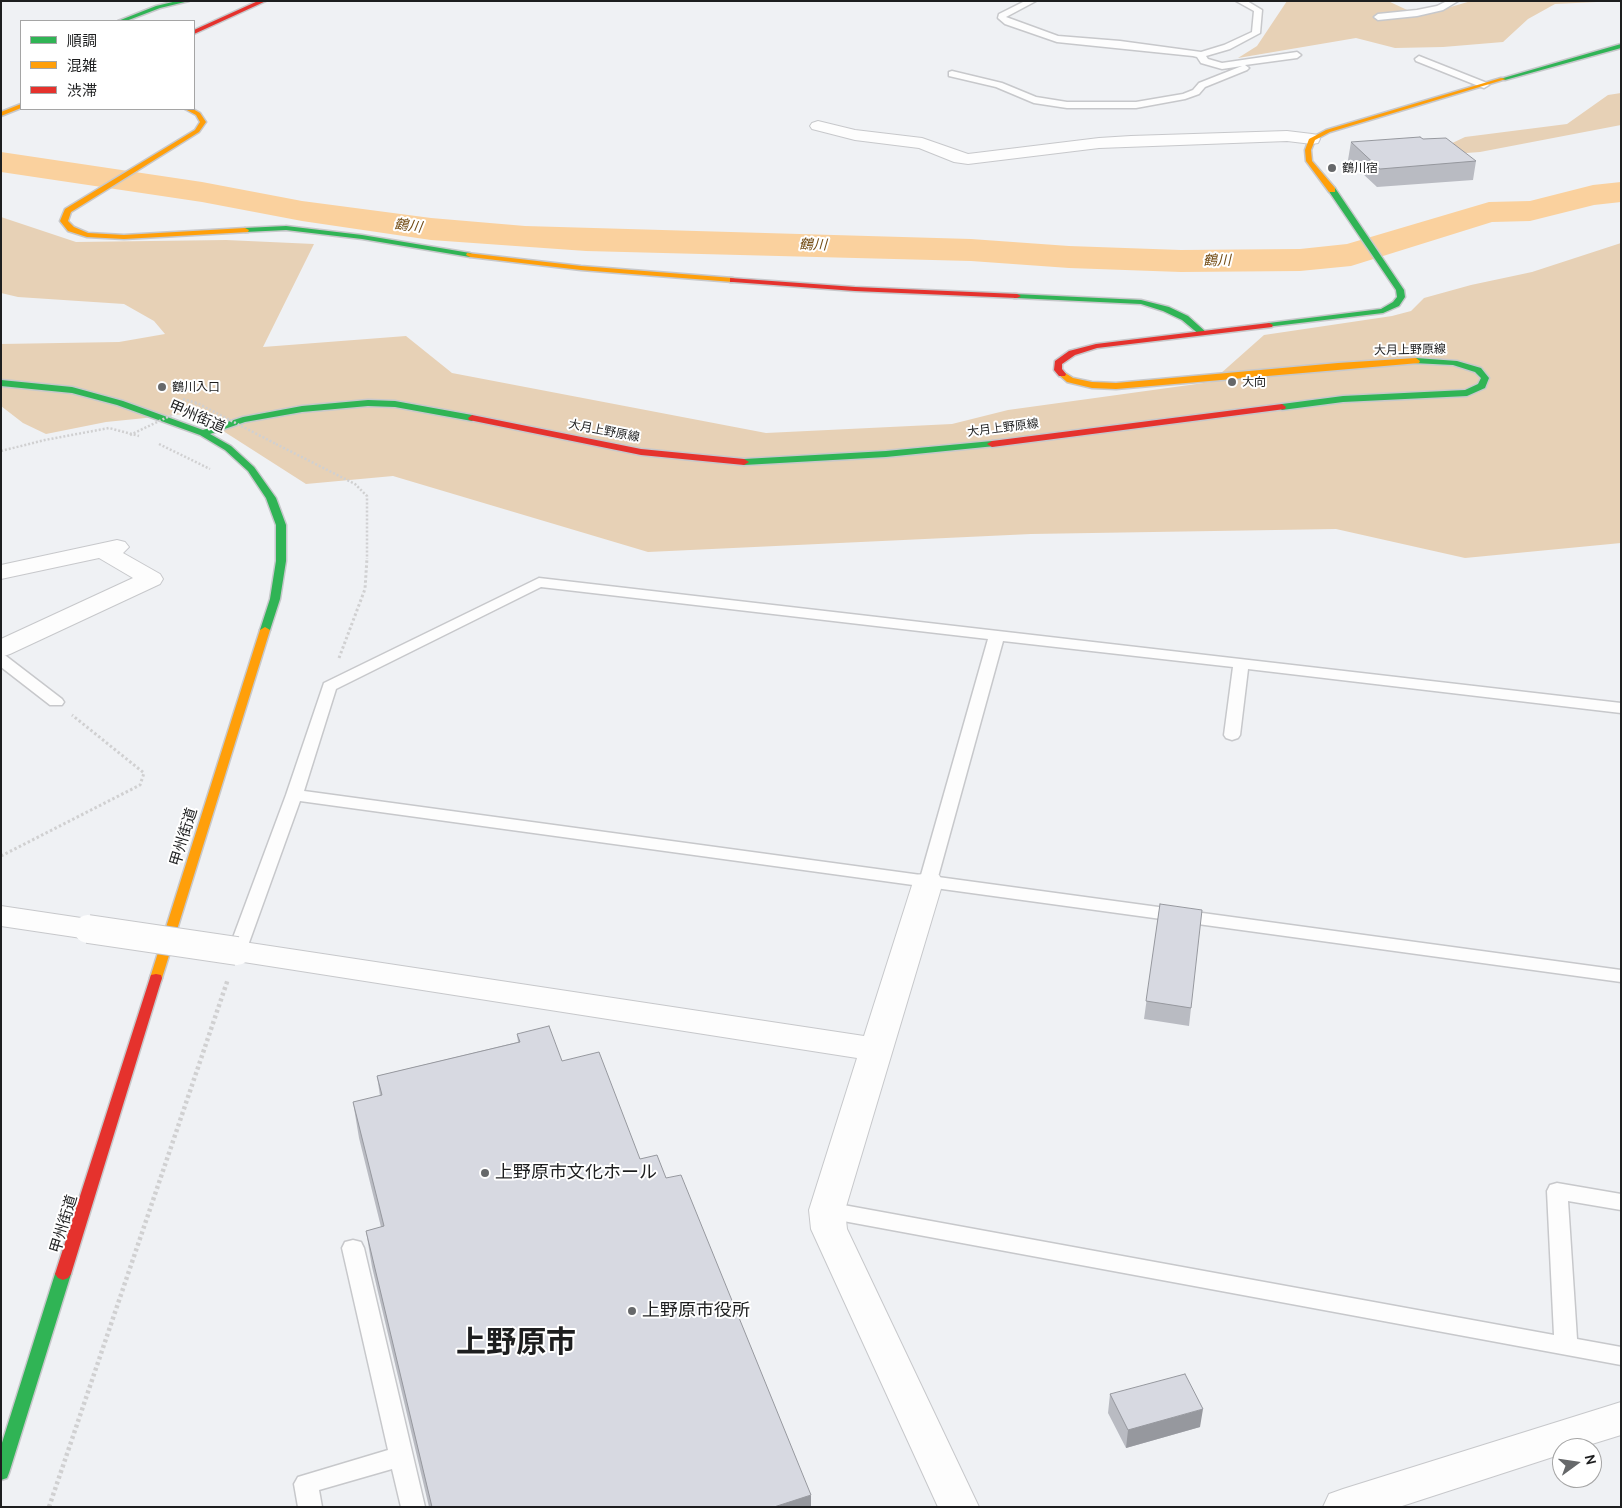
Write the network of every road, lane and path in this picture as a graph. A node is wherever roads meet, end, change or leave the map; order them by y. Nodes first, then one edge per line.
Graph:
1 (186, 1) edge
2 (263, 1) edge
3 (1032, 1) edge
4 (1240, 1) edge
5 (1454, 1) edge
6 (1378, 17) dead end
7 (124, 20) edge
8 (195, 32) edge
9 (1621, 46) edge
10 (1202, 55) junction
11 (1297, 55) dead end
12 (1419, 60) dead end
13 (1249, 63) junction
14 (952, 74) dead end
15 (1484, 85) junction
16 (20, 106) edge
17 (190, 110) edge
18 (1, 114) edge
19 (818, 126) dead end
20 (1312, 139) junction
21 (1203, 333) junction
22 (1, 382) edge
23 (203, 433) junction
24 (130, 435) junction
25 (145, 437) dead end
26 (154, 441) dead end
27 (1, 451) edge
28 (210, 468) dead end
29 (1, 572) edge
30 (997, 635) junction
31 (1, 649) edge
32 (1, 658) edge
33 (1241, 663) junction
34 (329, 686) junction
35 (56, 702) joint
36 (1621, 708) edge
37 (1232, 735) dead end
38 (294, 795) junction
39 (1, 856) edge
40 (928, 882) junction
41 (1, 916) edge
42 (237, 951) junction
43 (1621, 976) edge
44 (876, 1049) junction
45 (1621, 1202) edge
46 (827, 1210) junction
47 (353, 1248) dead end
48 (1566, 1347) junction
49 (1621, 1356) edge
50 (1621, 1418) edge
51 (401, 1456) junction
52 (1, 1473) edge
53 (49, 1507) edge
54 (310, 1507) edge
55 (413, 1507) edge
56 (959, 1507) edge
57 (1343, 1507) edge

1 - 7 main road
2 - 8 main road
3 - 10 lane
4 - 10 lane
5 - 6 lane
9 - 15 main road
10 - 13 lane
11 - 13 lane
12 - 15 lane
13 - 14 lane
15 - 20 main road
16 - 18 main road
17 - 21 main road
19 - 20 street
20 - 21 main road, 大月上野原線
21 - 23 main road, 大月上野原線
22 - 23 main road, 甲州街道
23 - 52 main road, 甲州街道
24 - 25 path
24 - 27 path
24 - 34 path, bridge
26 - 28 path
29 - 31 street
30 - 33 lane
30 - 34 lane
30 - 40 lane
32 - 35 lane
33 - 36 lane
33 - 37 lane
34 - 38 lane
35 - 39 path
38 - 40 lane
38 - 42 lane
40 - 43 lane
40 - 44 street
41 - 42 street, bridge
42 - 44 street
42 - 53 path
44 - 46 street
45 - 48 lane
46 - 48 lane
46 - 56 street
47 - 51 lane
48 - 49 lane
50 - 57 street
51 - 54 lane
51 - 55 lane

